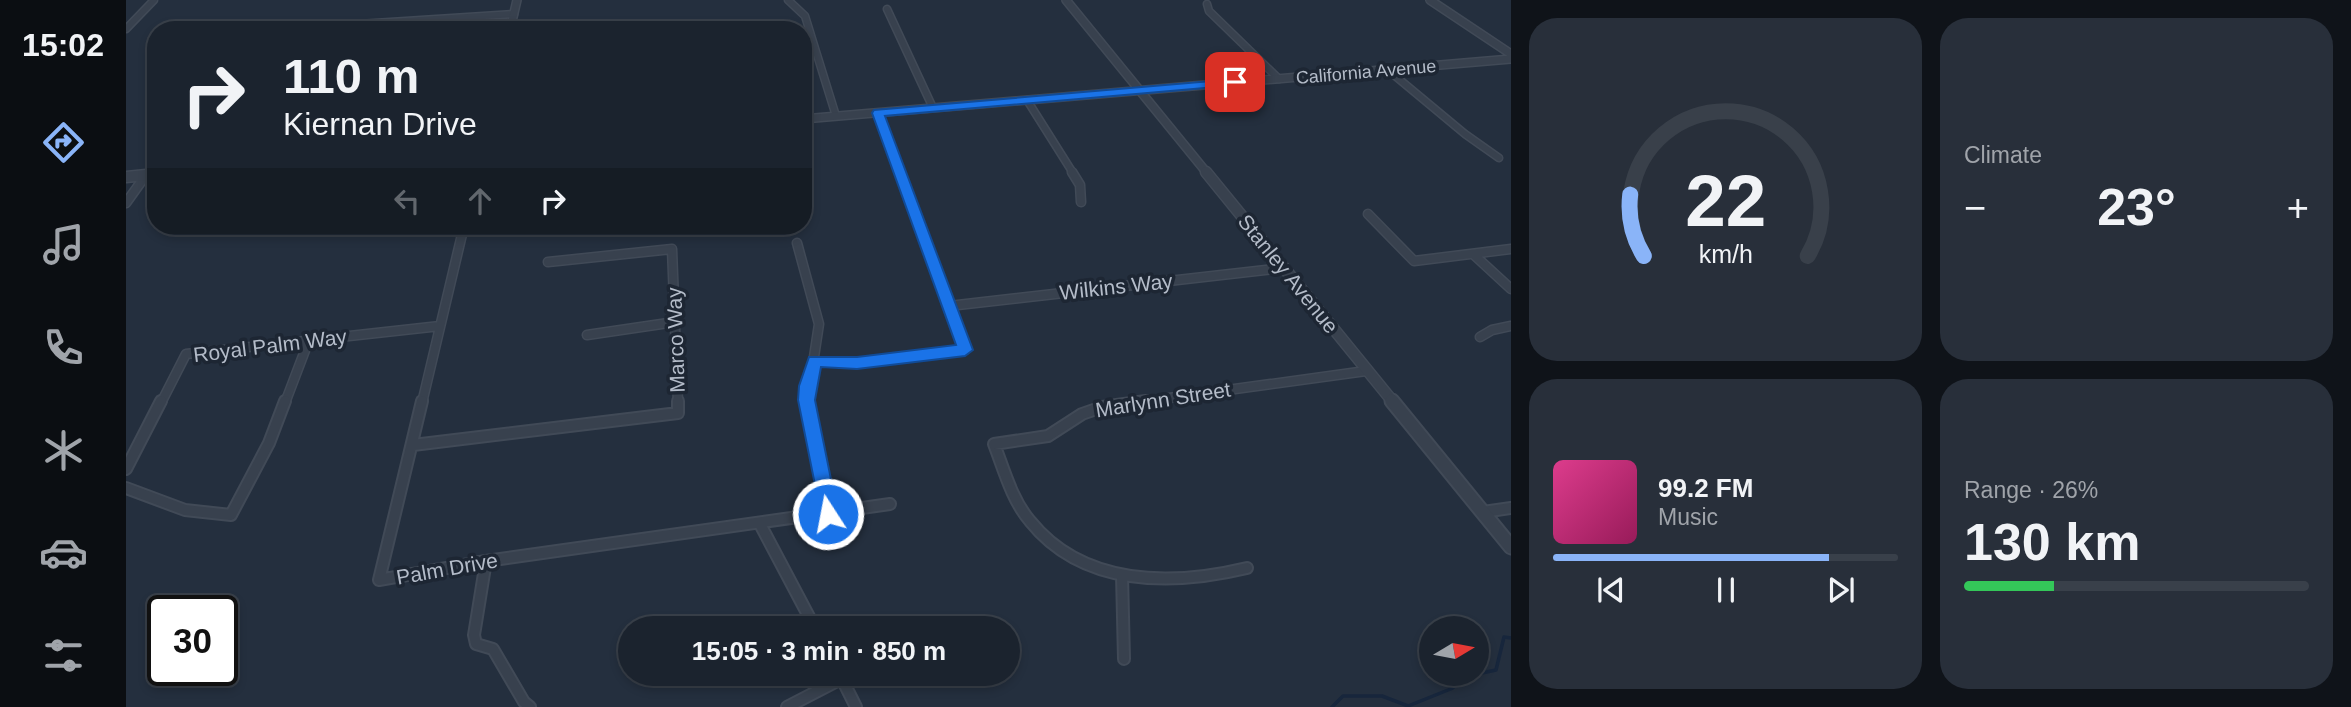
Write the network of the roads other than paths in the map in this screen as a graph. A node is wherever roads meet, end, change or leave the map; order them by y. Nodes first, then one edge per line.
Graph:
1 (153, 0) edge
2 (517, 0) edge
3 (788, 0) edge
4 (1066, 0) edge
5 (1430, 0) edge
6 (1207, 4) dead end
7 (887, 9) dead end
8 (514, 14) junction
9 (408, 21) edge
10 (512, 21) edge
11 (805, 21) edge
12 (126, 29) edge
13 (812, 48) edge
14 (1511, 54) edge
15 (1511, 60) edge
16 (1388, 70) junction
17 (1279, 79) junction
18 (1138, 91) junction
19 (1027, 100) junction
20 (933, 108) junction
21 (878, 113) junction
22 (836, 116) junction
23 (812, 118) edge
24 (1499, 158) dead end
25 (147, 175) edge
26 (126, 177) edge
27 (147, 179) edge
28 (1081, 202) dead end
29 (126, 203) edge
30 (1368, 214) dead end
31 (462, 235) edge
32 (797, 243) dead end
33 (1511, 249) edge
34 (1474, 254) junction
35 (548, 261) dead end
36 (1283, 268) junction
37 (1511, 289) edge
38 (949, 306) junction
39 (675, 321) junction
40 (440, 326) junction
41 (1511, 326) edge
42 (587, 335) dead end
43 (1480, 337) dead end
44 (309, 341) junction
45 (814, 361) junction
46 (1366, 371) junction
47 (413, 445) junction
48 (126, 469) edge
49 (126, 488) edge
50 (890, 505) dead end
51 (1511, 508) edge
52 (1483, 512) junction
53 (828, 514) junction
54 (760, 524) junction
55 (1511, 547) edge
56 (485, 561) junction
57 (1247, 568) dead end
58 (1122, 575) junction
59 (809, 616) edge
60 (1124, 659) dead end
61 (823, 686) edge
62 (845, 686) edge
63 (530, 707) edge
64 (787, 707) edge
65 (856, 707) edge

1 - 12 street
2 - 8 street
3 - 11 street
4 - 18 street, Stanley Avenue
5 - 14 street
6 - 17 street
7 - 20 street
8 - 9 street
8 - 10 street
13 - 22 street
15 - 16 street, California Avenue
16 - 17 street, California Avenue
16 - 24 street
17 - 18 street, California Avenue
18 - 19 street, California Avenue
18 - 36 street, Stanley Avenue
19 - 20 street, California Avenue
19 - 28 street
20 - 21 street, California Avenue
21 - 22 street, California Avenue
21 - 38 street
22 - 23 street, California Avenue
25 - 26 street
27 - 29 street
30 - 34 street
31 - 40 street, Palm Drive
32 - 45 street
33 - 34 street
34 - 37 street
35 - 39 street, Marco Way
36 - 38 street, Wilkins Way
36 - 46 street, Stanley Avenue
38 - 45 street
39 - 42 street
39 - 47 street, Marco Way
40 - 44 street, Royal Palm Way
40 - 47 street, Palm Drive
41 - 43 street
44 - 48 street, Royal Palm Way
44 - 49 street
45 - 53 street
46 - 52 street, Stanley Avenue
46 - 58 street, Marlynn Street
47 - 56 street, Palm Drive
50 - 53 street, Palm Drive
51 - 52 street
52 - 55 street, Stanley Avenue
53 - 54 street, Palm Drive
54 - 56 street, Palm Drive
54 - 59 street
56 - 63 street
57 - 58 street, Marlynn Street
58 - 60 street
61 - 64 street
62 - 65 street

